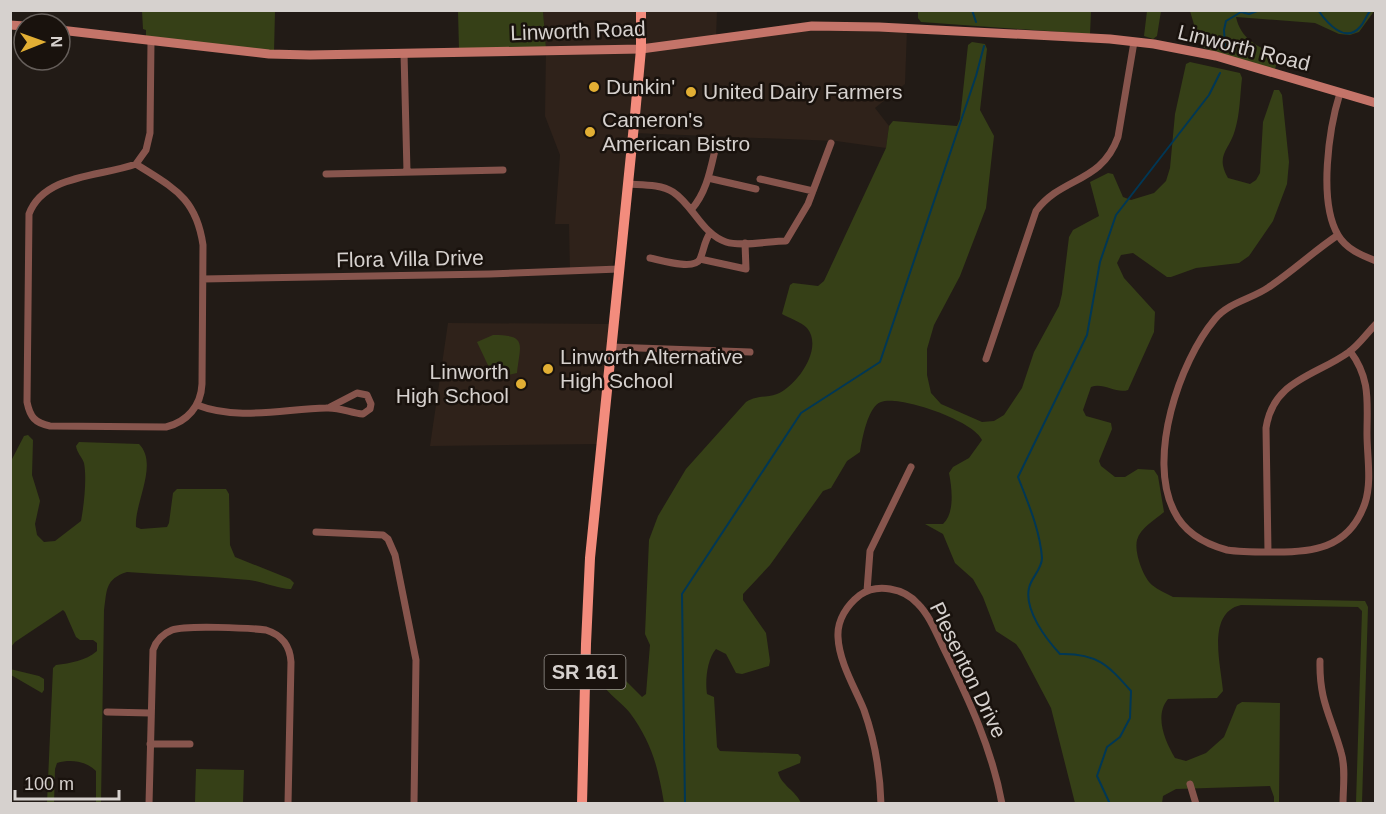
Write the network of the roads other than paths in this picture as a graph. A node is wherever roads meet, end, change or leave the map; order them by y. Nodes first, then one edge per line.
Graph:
1 (641, 10) edge
2 (72, 31) edge
3 (151, 41) junction
4 (1134, 42) junction
5 (641, 50) junction
6 (404, 53) junction
7 (1340, 93) junction
8 (1376, 103) edge
9 (831, 143) dead end
10 (715, 150) dead end
11 (136, 164) junction
12 (503, 170) dead end
13 (407, 172) junction
14 (326, 174) dead end
15 (708, 178) junction
16 (760, 179) dead end
17 (628, 184) junction
18 (756, 189) dead end
19 (813, 191) junction
20 (691, 210) junction
21 (710, 233) junction
22 (1338, 235) junction
23 (745, 243) junction
24 (650, 258) dead end
25 (700, 259) junction
26 (1376, 261) edge
27 (619, 269) junction
28 (203, 279) junction
29 (1376, 324) edge
30 (611, 347) junction
31 (1350, 351) junction
32 (750, 352) dead end
33 (986, 359) dead end
34 (197, 405) junction
35 (330, 407) junction
36 (911, 467) dead end
37 (316, 532) dead end
38 (1268, 552) junction
39 (867, 591) junction
40 (1320, 661) dead end
41 (107, 712) dead end
42 (150, 713) junction
43 (150, 744) junction
44 (190, 744) dead end
45 (1190, 784) dead end
46 (148, 804) edge
47 (288, 804) edge
48 (414, 804) edge
49 (582, 804) edge
50 (881, 804) edge
51 (1002, 804) edge
52 (1196, 804) edge
53 (1343, 804) edge

1 - 5 main road, SR 161
2 - 3 main road, Linworth Road
3 - 6 main road, Linworth Road
3 - 11 street
4 - 5 main road, Linworth Road
4 - 7 main road, Linworth Road
4 - 33 street
5 - 6 main road, Linworth Road
5 - 17 main road, SR 161
6 - 13 street
7 - 8 main road, Linworth Road
7 - 22 street
9 - 19 street
10 - 15 street
11 - 28 street
11 - 34 street
12 - 13 street
13 - 14 street
15 - 18 street
15 - 20 street
16 - 19 street
17 - 20 street
17 - 27 main road, SR 161
19 - 23 street
20 - 21 street
21 - 23 street
21 - 25 street
22 - 26 street
22 - 38 street
23 - 25 street
24 - 25 street
27 - 28 street, Flora Villa Drive
27 - 30 main road, SR 161
28 - 34 street
29 - 31 street
30 - 32 street
30 - 49 main road, SR 161
31 - 38 street
31 - 38 street
34 - 35 street
35 - 35 street
36 - 39 street
37 - 48 street
39 - 50 street
39 - 51 street, Plesenton Drive
40 - 53 street
41 - 42 street
42 - 43 street
42 - 47 street
43 - 44 street
43 - 46 street
45 - 52 street

